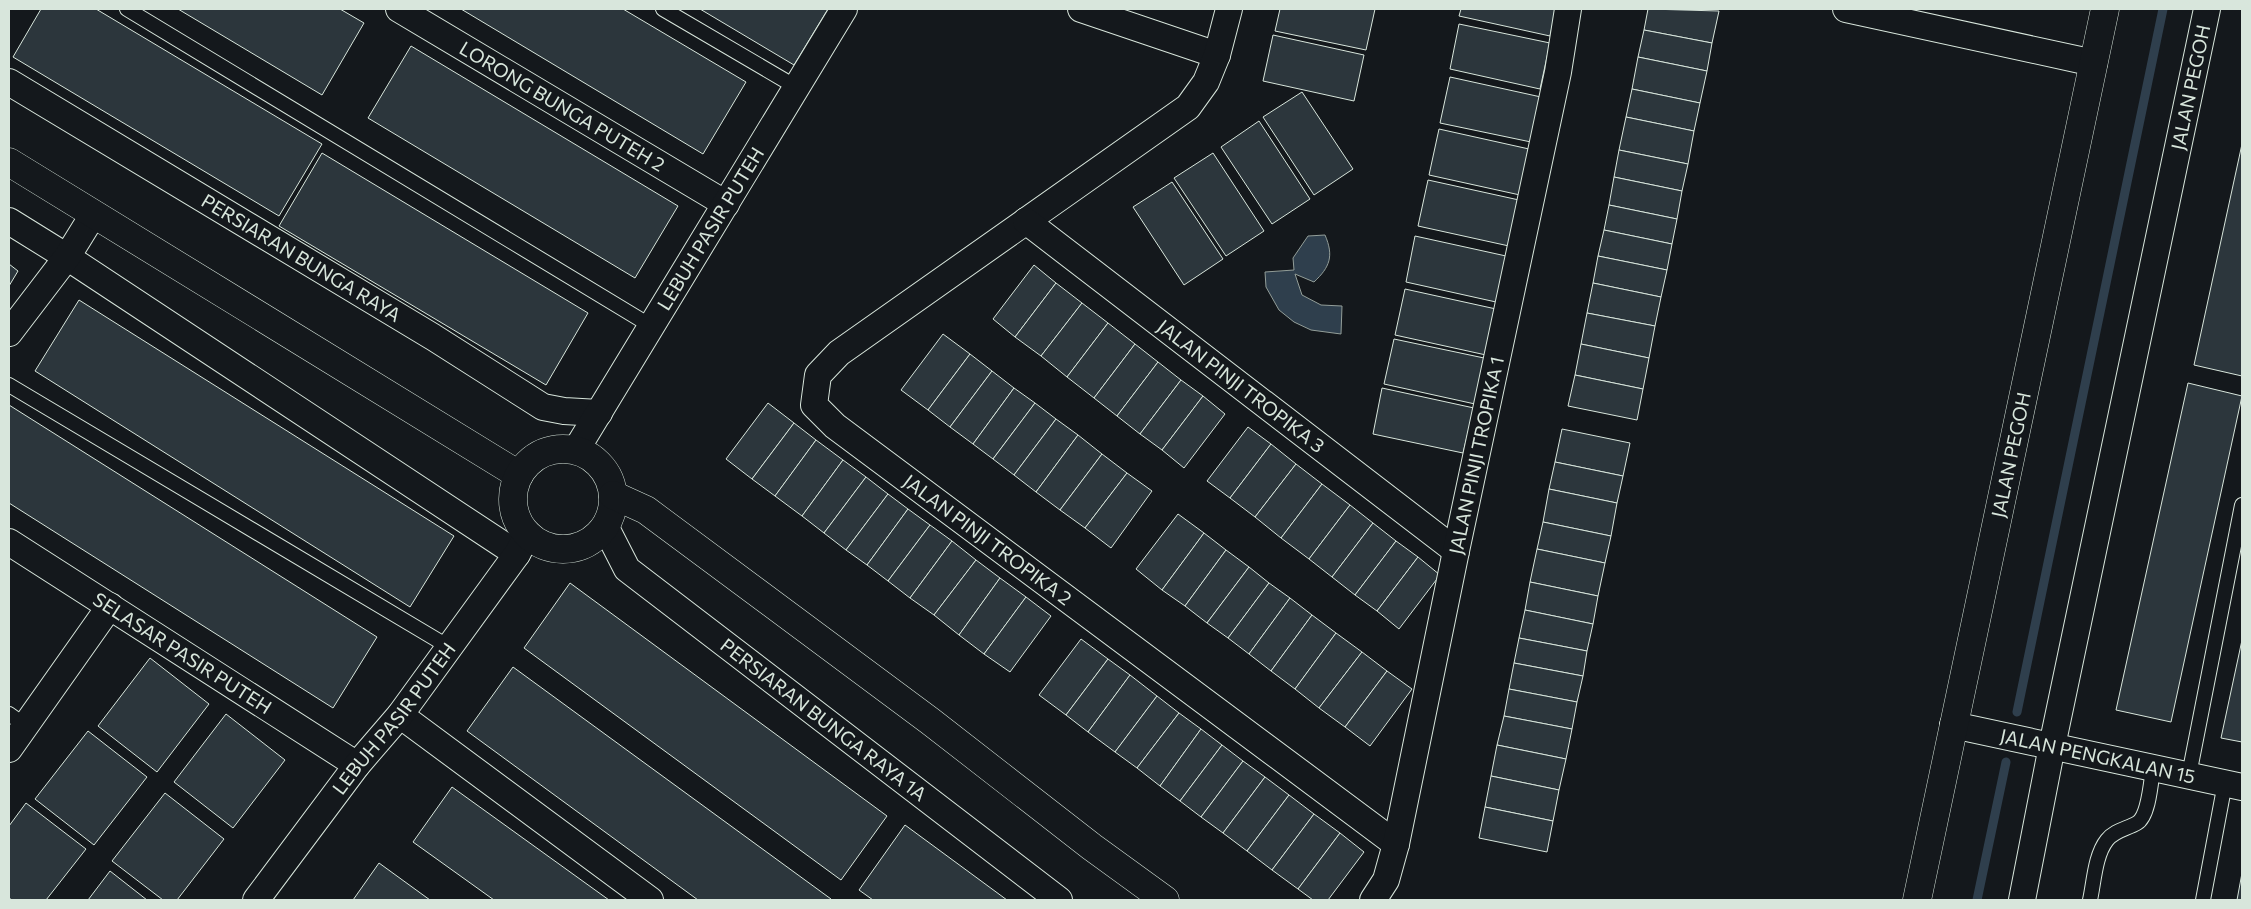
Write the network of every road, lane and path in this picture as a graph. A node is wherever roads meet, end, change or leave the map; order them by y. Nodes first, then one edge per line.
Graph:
1 (127, 9) edge
2 (399, 9) edge
3 (663, 9) edge
4 (844, 9) edge
5 (1081, 9) edge
6 (1229, 9) edge
7 (1568, 9) edge
8 (1846, 9) edge
9 (2105, 9) edge
10 (2208, 9) edge
11 (1217, 55) junction
12 (2094, 63) junction
13 (9, 82) edge
14 (796, 87) junction
15 (9, 162) edge
16 (726, 204) junction
17 (93, 215) junction
18 (9, 221) edge
19 (1026, 221) junction
20 (67, 257) junction
21 (651, 326) junction
22 (9, 333) edge
23 (9, 385) edge
24 (599, 413) junction
25 (576, 450) junction
26 (519, 475) junction
27 (613, 495) junction
28 (2242, 505) edge
29 (605, 526) junction
30 (9, 542) edge
31 (522, 544) junction
32 (1456, 551) junction
33 (110, 606) junction
34 (449, 647) junction
35 (400, 715) junction
36 (17, 720) edge
37 (1953, 725) junction
38 (2052, 746) junction
39 (9, 749) edge
40 (357, 765) junction
41 (2153, 768) junction
42 (2189, 775) junction
43 (2234, 785) edge
44 (1396, 844) junction
45 (256, 900) edge
46 (650, 900) edge
47 (1059, 900) edge
48 (1165, 900) edge
49 (1373, 900) edge
50 (1917, 900) edge
51 (2022, 900) edge
52 (2090, 900) edge
53 (2203, 900) edge

1 - 21 lane
2 - 16 street, LORONG BUNGA PUTEH 2
3 - 14 lane
4 - 14 street, LEBUH PASIR PUTEH
5 - 11 street
6 - 11 street
7 - 32 street, JALAN PINJI TROPIKA 1
8 - 12 street
9 - 12 street, JALAN PEGOH
10 - 38 street, JALAN PEGOH
11 - 19 street
12 - 37 street, JALAN PEGOH
13 - 24 street, PERSIARAN BUNGA RAYA
14 - 16 street, LEBUH PASIR PUTEH
15 - 17 street
16 - 21 street, LEBUH PASIR PUTEH
17 - 20 street
17 - 26 street
18 - 20 street
19 - 32 street, JALAN PINJI TROPIKA 3
19 - 44 street, JALAN PINJI TROPIKA 2
20 - 22 street
20 - 31 street
21 - 24 street, LEBUH PASIR PUTEH
23 - 34 lane
24 - 25 street, LEBUH PASIR PUTEH
25 - 26 street
25 - 27 street
26 - 31 street
27 - 29 street
27 - 48 street
28 - 42 lane
29 - 31 street
29 - 47 street, PERSIARAN BUNGA RAYA 1A
30 - 33 street, SELASAR PASIR PUTEH
31 - 34 street, LEBUH PASIR PUTEH
32 - 44 street, JALAN PINJI TROPIKA 1
33 - 36 street
33 - 40 street, SELASAR PASIR PUTEH
34 - 35 street, LEBUH PASIR PUTEH
35 - 40 street, LEBUH PASIR PUTEH
35 - 46 street
36 - 39 street
37 - 38 street, JALAN PENGKALAN 15
37 - 50 street, JALAN PEGOH
38 - 41 street, JALAN PENGKALAN 15
38 - 51 street, JALAN PEGOH
40 - 45 street, LEBUH PASIR PUTEH
41 - 42 street, JALAN PENGKALAN 15
41 - 52 lane
42 - 43 street, JALAN PENGKALAN 15
43 - 53 lane
44 - 49 street, JALAN PINJI TROPIKA 1

